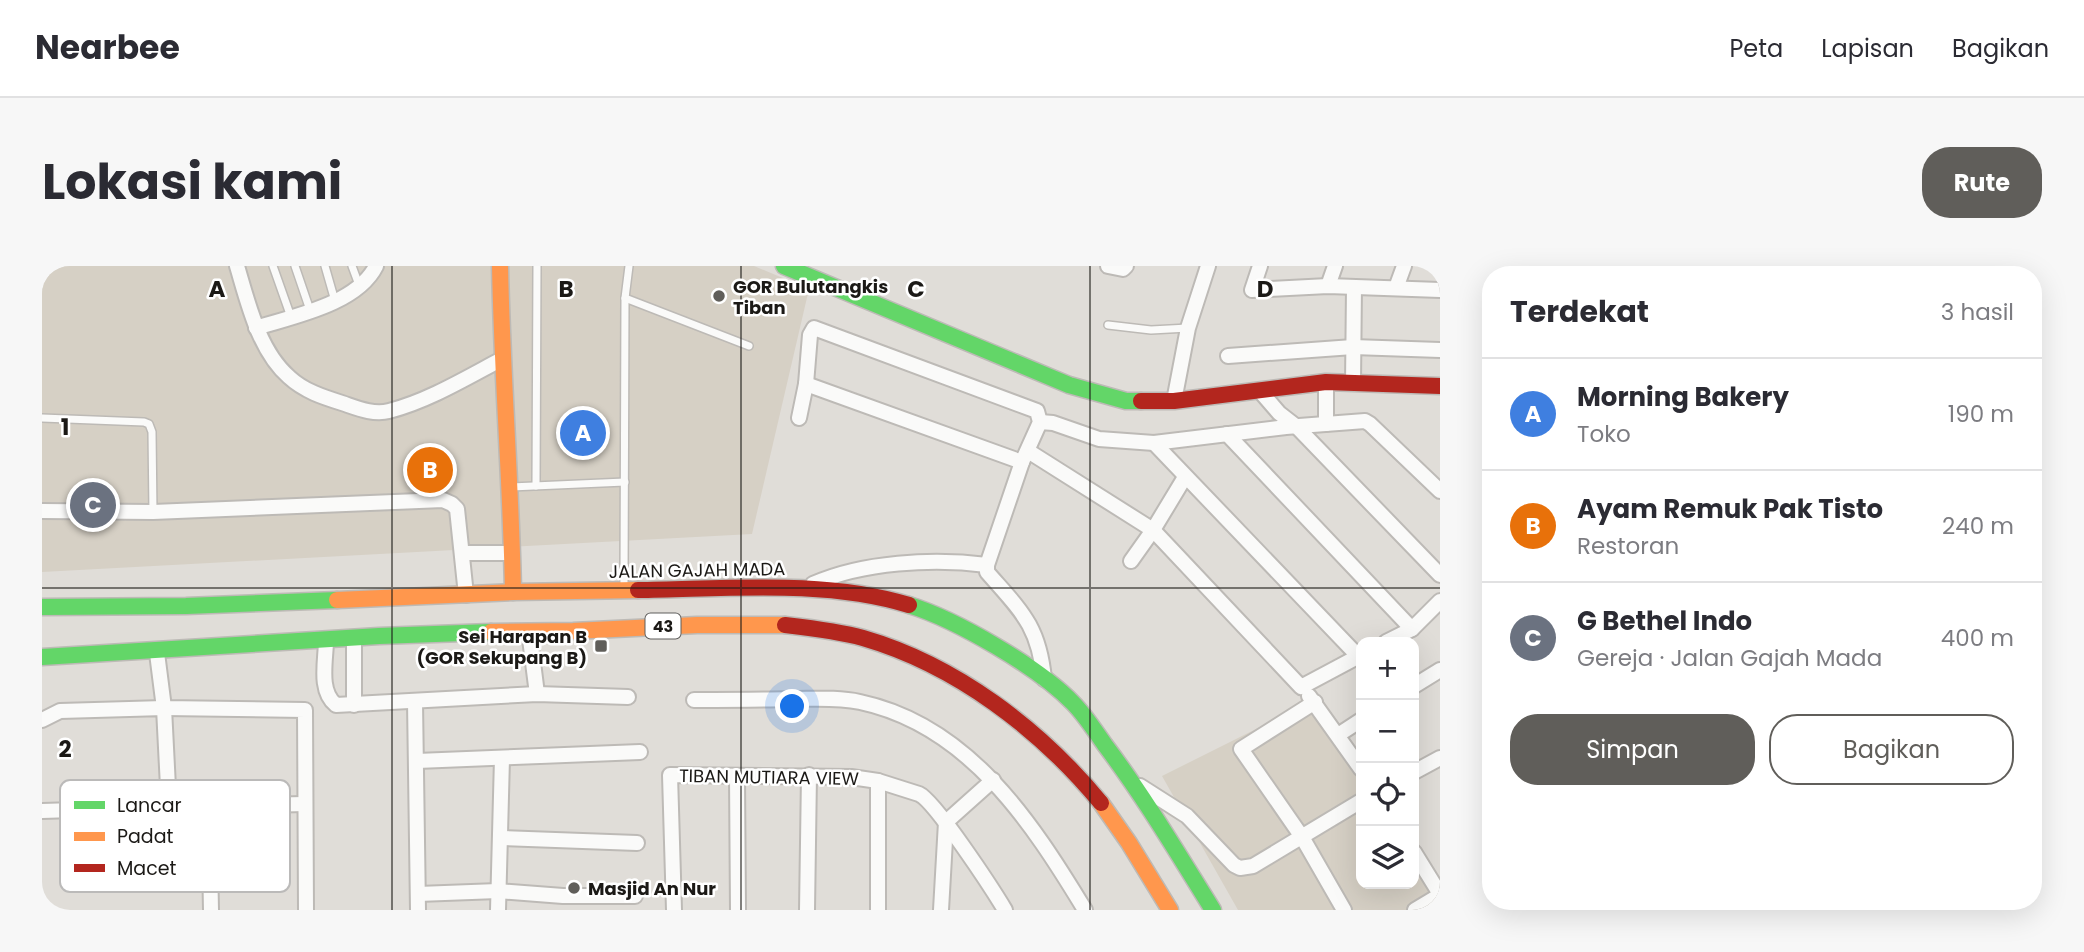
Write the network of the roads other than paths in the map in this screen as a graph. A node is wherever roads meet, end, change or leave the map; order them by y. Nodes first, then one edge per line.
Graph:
1 (237, 266) edge
2 (273, 266) edge
3 (295, 266) edge
4 (325, 266) edge
5 (352, 266) edge
6 (376, 266) edge
7 (500, 266) edge
8 (537, 266) edge
9 (629, 266) edge
10 (784, 266) edge
11 (1108, 266) edge
12 (1126, 266) edge
13 (1208, 266) edge
14 (1260, 266) edge
15 (1335, 266) edge
16 (1404, 266) edge
17 (1328, 286) junction
18 (359, 287) junction
19 (1354, 287) junction
20 (1396, 288) junction
21 (1440, 290) edge
22 (625, 298) junction
23 (335, 301) junction
24 (310, 310) junction
25 (291, 317) junction
26 (1108, 326) dead end
27 (256, 328) junction
28 (1188, 328) junction
29 (749, 346) dead end
30 (1353, 347) junction
31 (1440, 350) edge
32 (1228, 356) dead end
33 (502, 359) junction
34 (1326, 382) junction
35 (1353, 383) junction
36 (806, 384) junction
37 (1440, 386) edge
38 (1261, 391) junction
39 (1174, 401) junction
40 (42, 418) edge
41 (799, 418) dead end
42 (1040, 422) junction
43 (1326, 424) junction
44 (1297, 426) junction
45 (1227, 434) junction
46 (1154, 443) junction
47 (1025, 456) junction
48 (1185, 477) junction
49 (625, 482) junction
50 (536, 486) junction
51 (510, 487) junction
52 (1440, 491) edge
53 (42, 511) edge
54 (153, 512) junction
55 (1153, 530) junction
56 (462, 553) junction
57 (512, 553) junction
58 (1131, 561) dead end
59 (986, 565) junction
60 (1440, 575) edge
61 (802, 589) junction
62 (624, 590) junction
63 (513, 592) junction
64 (466, 595) junction
65 (1440, 601) edge
66 (42, 607) edge
67 (1412, 629) junction
68 (529, 631) junction
69 (1397, 637) edge
70 (354, 638) junction
71 (326, 640) junction
72 (1356, 652) edge
73 (157, 653) junction
74 (42, 657) edge
75 (1356, 658) edge
76 (1440, 670) edge
77 (1044, 679) junction
78 (1419, 683) edge
79 (1301, 687) junction
80 (537, 694) junction
81 (628, 697) dead end
82 (694, 700) dead end
83 (415, 702) junction
84 (1315, 702) junction
85 (354, 705) junction
86 (164, 708) junction
87 (42, 720) edge
88 (1356, 723) edge
89 (1338, 734) junction
90 (640, 752) dead end
91 (502, 758) junction
92 (1440, 758) edge
93 (417, 761) junction
94 (1357, 763) edge
95 (1419, 769) edge
96 (809, 775) junction
97 (737, 777) junction
98 (168, 780) edge
99 (993, 780) junction
100 (878, 781) junction
101 (1133, 782) junction
102 (290, 804) edge
103 (305, 804) junction
104 (1356, 804) edge
105 (60, 810) edge
106 (42, 811) edge
107 (946, 822) junction
108 (1302, 837) junction
109 (500, 838) junction
110 (637, 843) dead end
111 (1419, 860) edge
112 (498, 891) junction
113 (211, 892) edge
114 (418, 894) junction
115 (1440, 895) edge
116 (635, 896) dead end
117 (563, 903) edge
118 (211, 910) edge
119 (306, 910) edge
120 (418, 910) edge
121 (498, 910) edge
122 (674, 910) edge
123 (738, 910) edge
124 (807, 910) edge
125 (878, 910) edge
126 (941, 910) edge
127 (1004, 910) edge
128 (1085, 910) edge
129 (1170, 910) edge
130 (1213, 910) edge
131 (1344, 910) edge
132 (1415, 910) edge

1 - 27 street
2 - 25 lane
3 - 24 lane
4 - 23 lane
5 - 18 lane
6 - 18 street
7 - 33 main road
8 - 50 lane
9 - 22 lane
10 - 39 main road
11 - 12 street
13 - 28 street
14 - 17 street
15 - 17 street
16 - 20 street
17 - 19 street
18 - 23 street
19 - 20 street
19 - 30 street
20 - 21 street
22 - 29 lane
22 - 49 lane
23 - 24 street
24 - 25 street
25 - 27 street
26 - 28 lane
27 - 33 street
28 - 39 street
30 - 31 street
30 - 32 street
30 - 35 street
33 - 51 main road
34 - 35 main road
34 - 38 main road
34 - 43 street
35 - 37 main road
36 - 41 street
36 - 42 street
36 - 47 street
38 - 39 main road
38 - 44 street
40 - 54 lane
42 - 46 street
42 - 47 street
43 - 44 street
43 - 52 street
44 - 45 street
44 - 60 street
45 - 46 street
45 - 67 street
46 - 48 street
47 - 55 street
47 - 59 street
48 - 55 street
48 - 72 street
49 - 50 lane
49 - 62 lane
50 - 51 lane
51 - 57 main road
53 - 54 street
54 - 56 street
55 - 58 street
55 - 79 street
56 - 57 street
56 - 64 street
57 - 63 main road
59 - 61 street
59 - 77 street
61 - 62 main road, JALAN GAJAH MADA / 43
61 - 77 main road, JALAN GAJAH MADA / 43
62 - 63 main road, JALAN GAJAH MADA / 43
63 - 64 main road, JALAN GAJAH MADA / 43
64 - 66 main road, JALAN GAJAH MADA / 43
65 - 67 street
67 - 69 street
68 - 70 main road, 43
68 - 80 street
68 - 129 main road, 43
70 - 71 main road, 43
70 - 85 street
71 - 73 main road, 43
71 - 85 street
73 - 74 main road, 43
73 - 86 street
75 - 79 street
76 - 78 street
77 - 101 main road, JALAN GAJAH MADA / 43
79 - 84 street
80 - 81 street
80 - 83 street
82 - 99 street
83 - 85 street
83 - 93 street
84 - 89 street
84 - 108 street
86 - 87 street
86 - 98 street
86 - 103 street
88 - 89 street
89 - 94 street
90 - 91 street
91 - 93 street
91 - 109 street
92 - 95 street
93 - 114 street
96 - 97 street, TIBAN MUTIARA VIEW
96 - 100 street, TIBAN MUTIARA VIEW
96 - 124 street
97 - 122 street, TIBAN MUTIARA VIEW
97 - 123 street
99 - 107 street
99 - 128 street
100 - 107 street, TIBAN MUTIARA VIEW
100 - 125 street
101 - 108 street
101 - 130 main road, JALAN GAJAH MADA / 43
102 - 103 street
103 - 119 street
104 - 108 street
105 - 106 street
107 - 126 street
107 - 127 street, TIBAN MUTIARA VIEW
108 - 131 street
109 - 110 street
109 - 112 street
111 - 115 street
112 - 114 street
112 - 117 street
112 - 121 street
113 - 118 street
114 - 120 street
115 - 132 street
116 - 117 street

